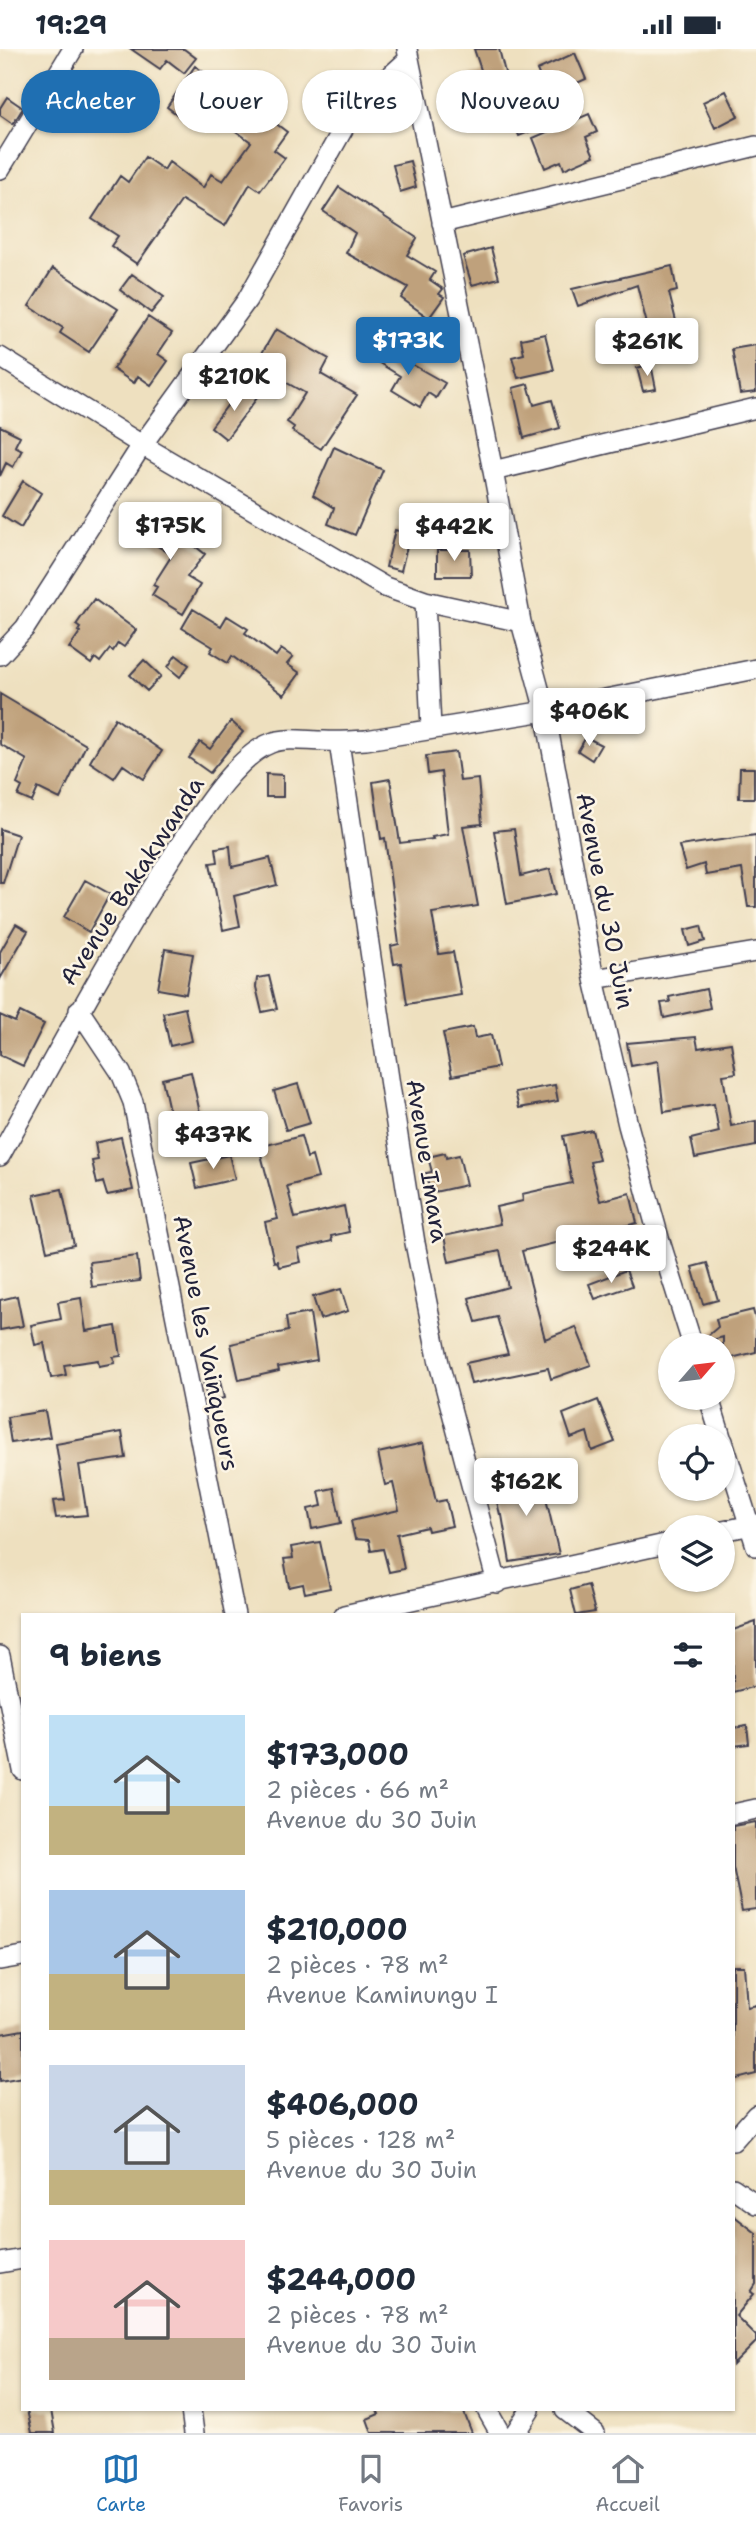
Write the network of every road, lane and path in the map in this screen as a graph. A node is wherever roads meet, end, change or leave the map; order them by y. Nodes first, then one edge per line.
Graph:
1 (73, 49) edge
2 (408, 54) edge
3 (756, 146) edge
4 (0, 169) edge
5 (442, 223) junction
6 (0, 357) edge
7 (756, 408) edge
8 (142, 445) junction
9 (493, 471) junction
10 (425, 601) junction
11 (522, 622) junction
12 (0, 655) edge
13 (756, 669) edge
14 (545, 711) junction
15 (431, 728) junction
16 (339, 742) junction
17 (756, 951) edge
18 (594, 979) junction
19 (79, 1010) junction
20 (0, 1156) edge
21 (689, 1333) edge
22 (735, 1475) edge
23 (753, 1525) edge
24 (735, 1529) edge
25 (658, 1546) edge
26 (756, 1546) edge
27 (497, 1583) junction
28 (235, 1613) edge
29 (354, 1613) edge
30 (0, 1656) edge
31 (21, 1760) edge
32 (756, 1809) edge
33 (735, 1814) edge
34 (21, 1956) edge
35 (0, 1960) edge
36 (735, 2190) edge
37 (756, 2204) edge
38 (21, 2259) edge
39 (0, 2263) edge
40 (191, 2411) edge
41 (488, 2411) edge
42 (529, 2411) edge
43 (566, 2411) edge
44 (194, 2433) edge
45 (500, 2433) edge
46 (515, 2433) edge
47 (596, 2433) edge

1 - 4 street
2 - 5 street, Avenue du 30 Juin
2 - 8 street
3 - 5 street
5 - 9 street, Avenue du 30 Juin
6 - 8 street
7 - 9 street
8 - 10 street
8 - 12 street
9 - 11 street, Avenue du 30 Juin
10 - 11 street
10 - 15 street
11 - 14 street, Avenue du 30 Juin
13 - 14 street, Avenue Bakakwanda
14 - 15 street, Avenue Bakakwanda
14 - 18 street, Avenue du 30 Juin
15 - 16 street, Avenue Bakakwanda
16 - 19 street, Avenue Bakakwanda
16 - 27 street, Avenue Imara
17 - 18 street
18 - 21 street, Avenue du 30 Juin
19 - 20 street, Avenue Bakakwanda
19 - 28 street, Avenue les Vainqueurs
22 - 23 street
23 - 24 street
23 - 26 street
25 - 27 street
27 - 29 street
30 - 31 street
32 - 33 street
34 - 35 street
36 - 37 street
38 - 39 street
40 - 44 street
41 - 45 street
42 - 46 street
43 - 47 street

